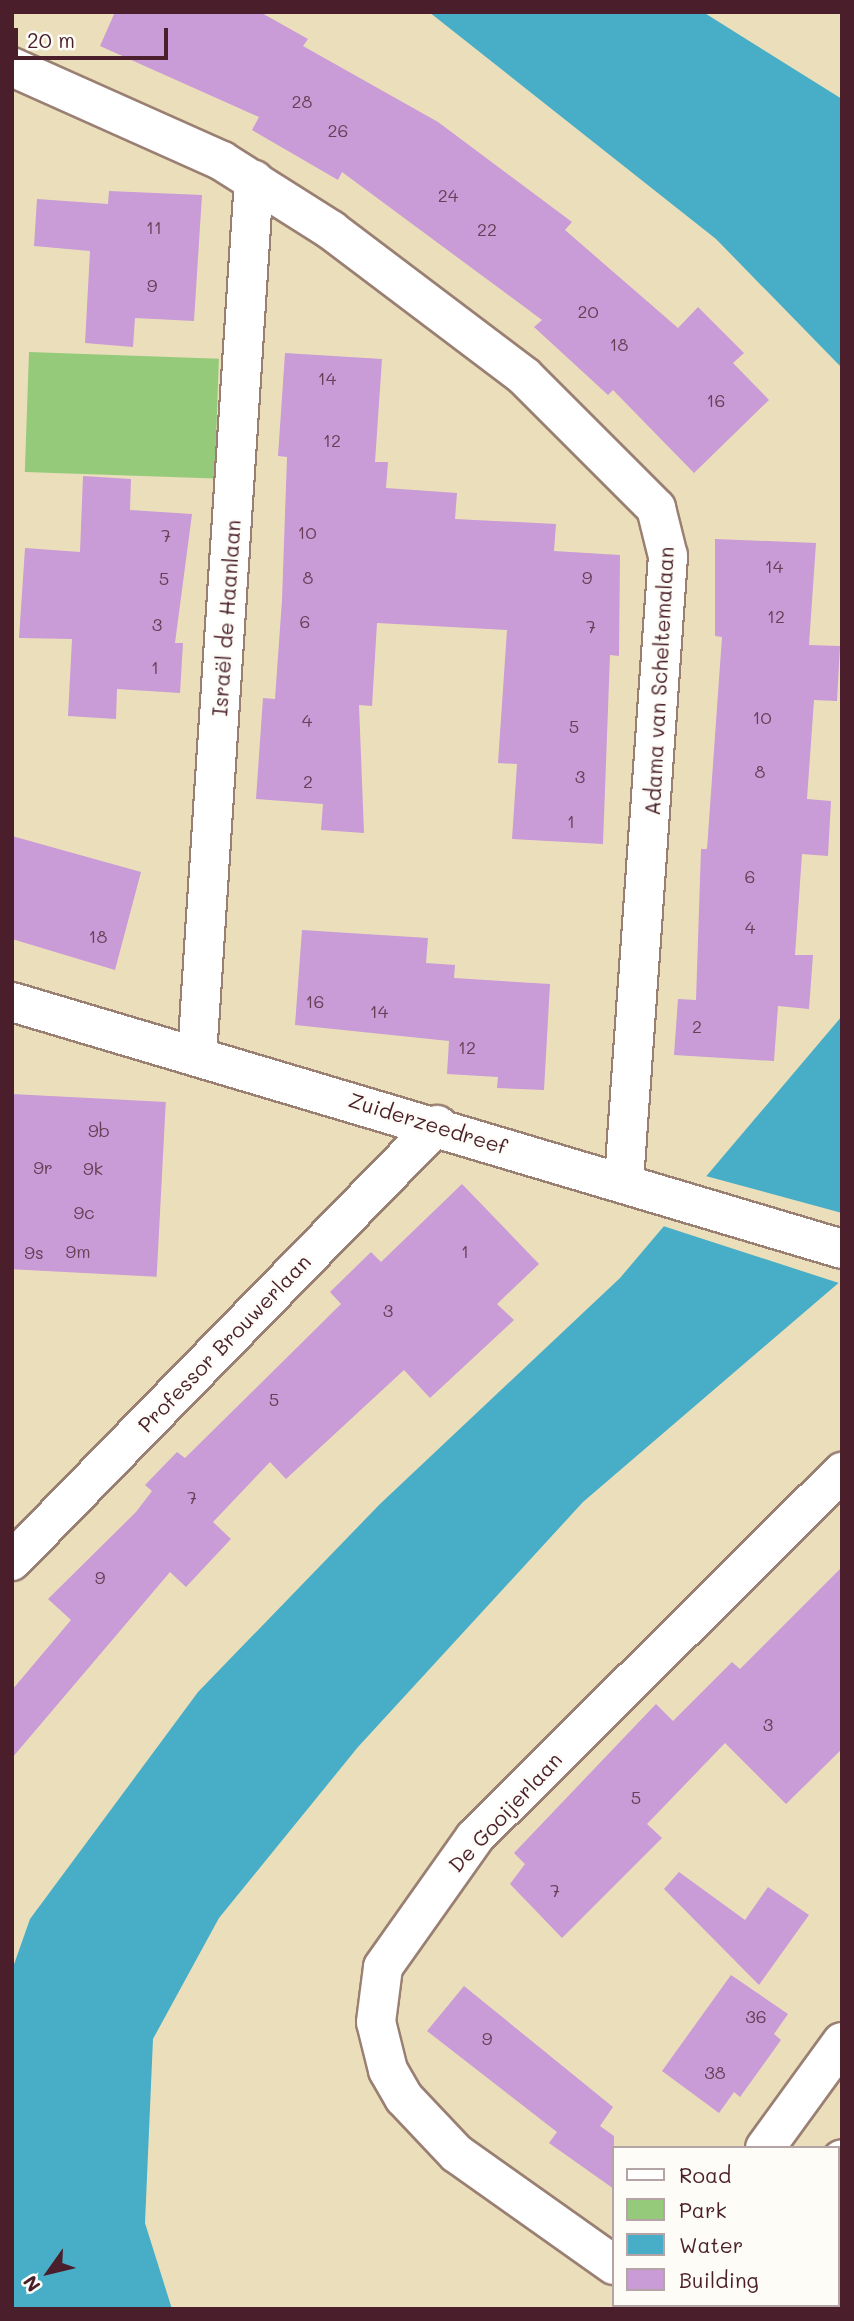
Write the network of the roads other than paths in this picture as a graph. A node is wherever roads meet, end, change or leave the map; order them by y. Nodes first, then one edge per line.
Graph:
1 (12, 67) edge
2 (254, 180) junction
3 (12, 1002) edge
4 (197, 1056) junction
5 (437, 1125) junction
6 (624, 1181) junction
7 (842, 1249) edge
8 (842, 1472) edge
9 (12, 1561) edge
10 (842, 2042) edge
11 (766, 2146) edge
12 (612, 2264) edge

1 - 2 street, Adama van Scheltemalaan
2 - 4 street, Israël de Haanlaan
2 - 6 street, Adama van Scheltemalaan
3 - 4 street, Zuiderzeedreef
4 - 5 street, Zuiderzeedreef
5 - 6 street, Zuiderzeedreef
5 - 9 street, Professor Brouwerlaan
6 - 7 street, Zuiderzeedreef
8 - 12 street, De Gooijerlaan
10 - 11 street

